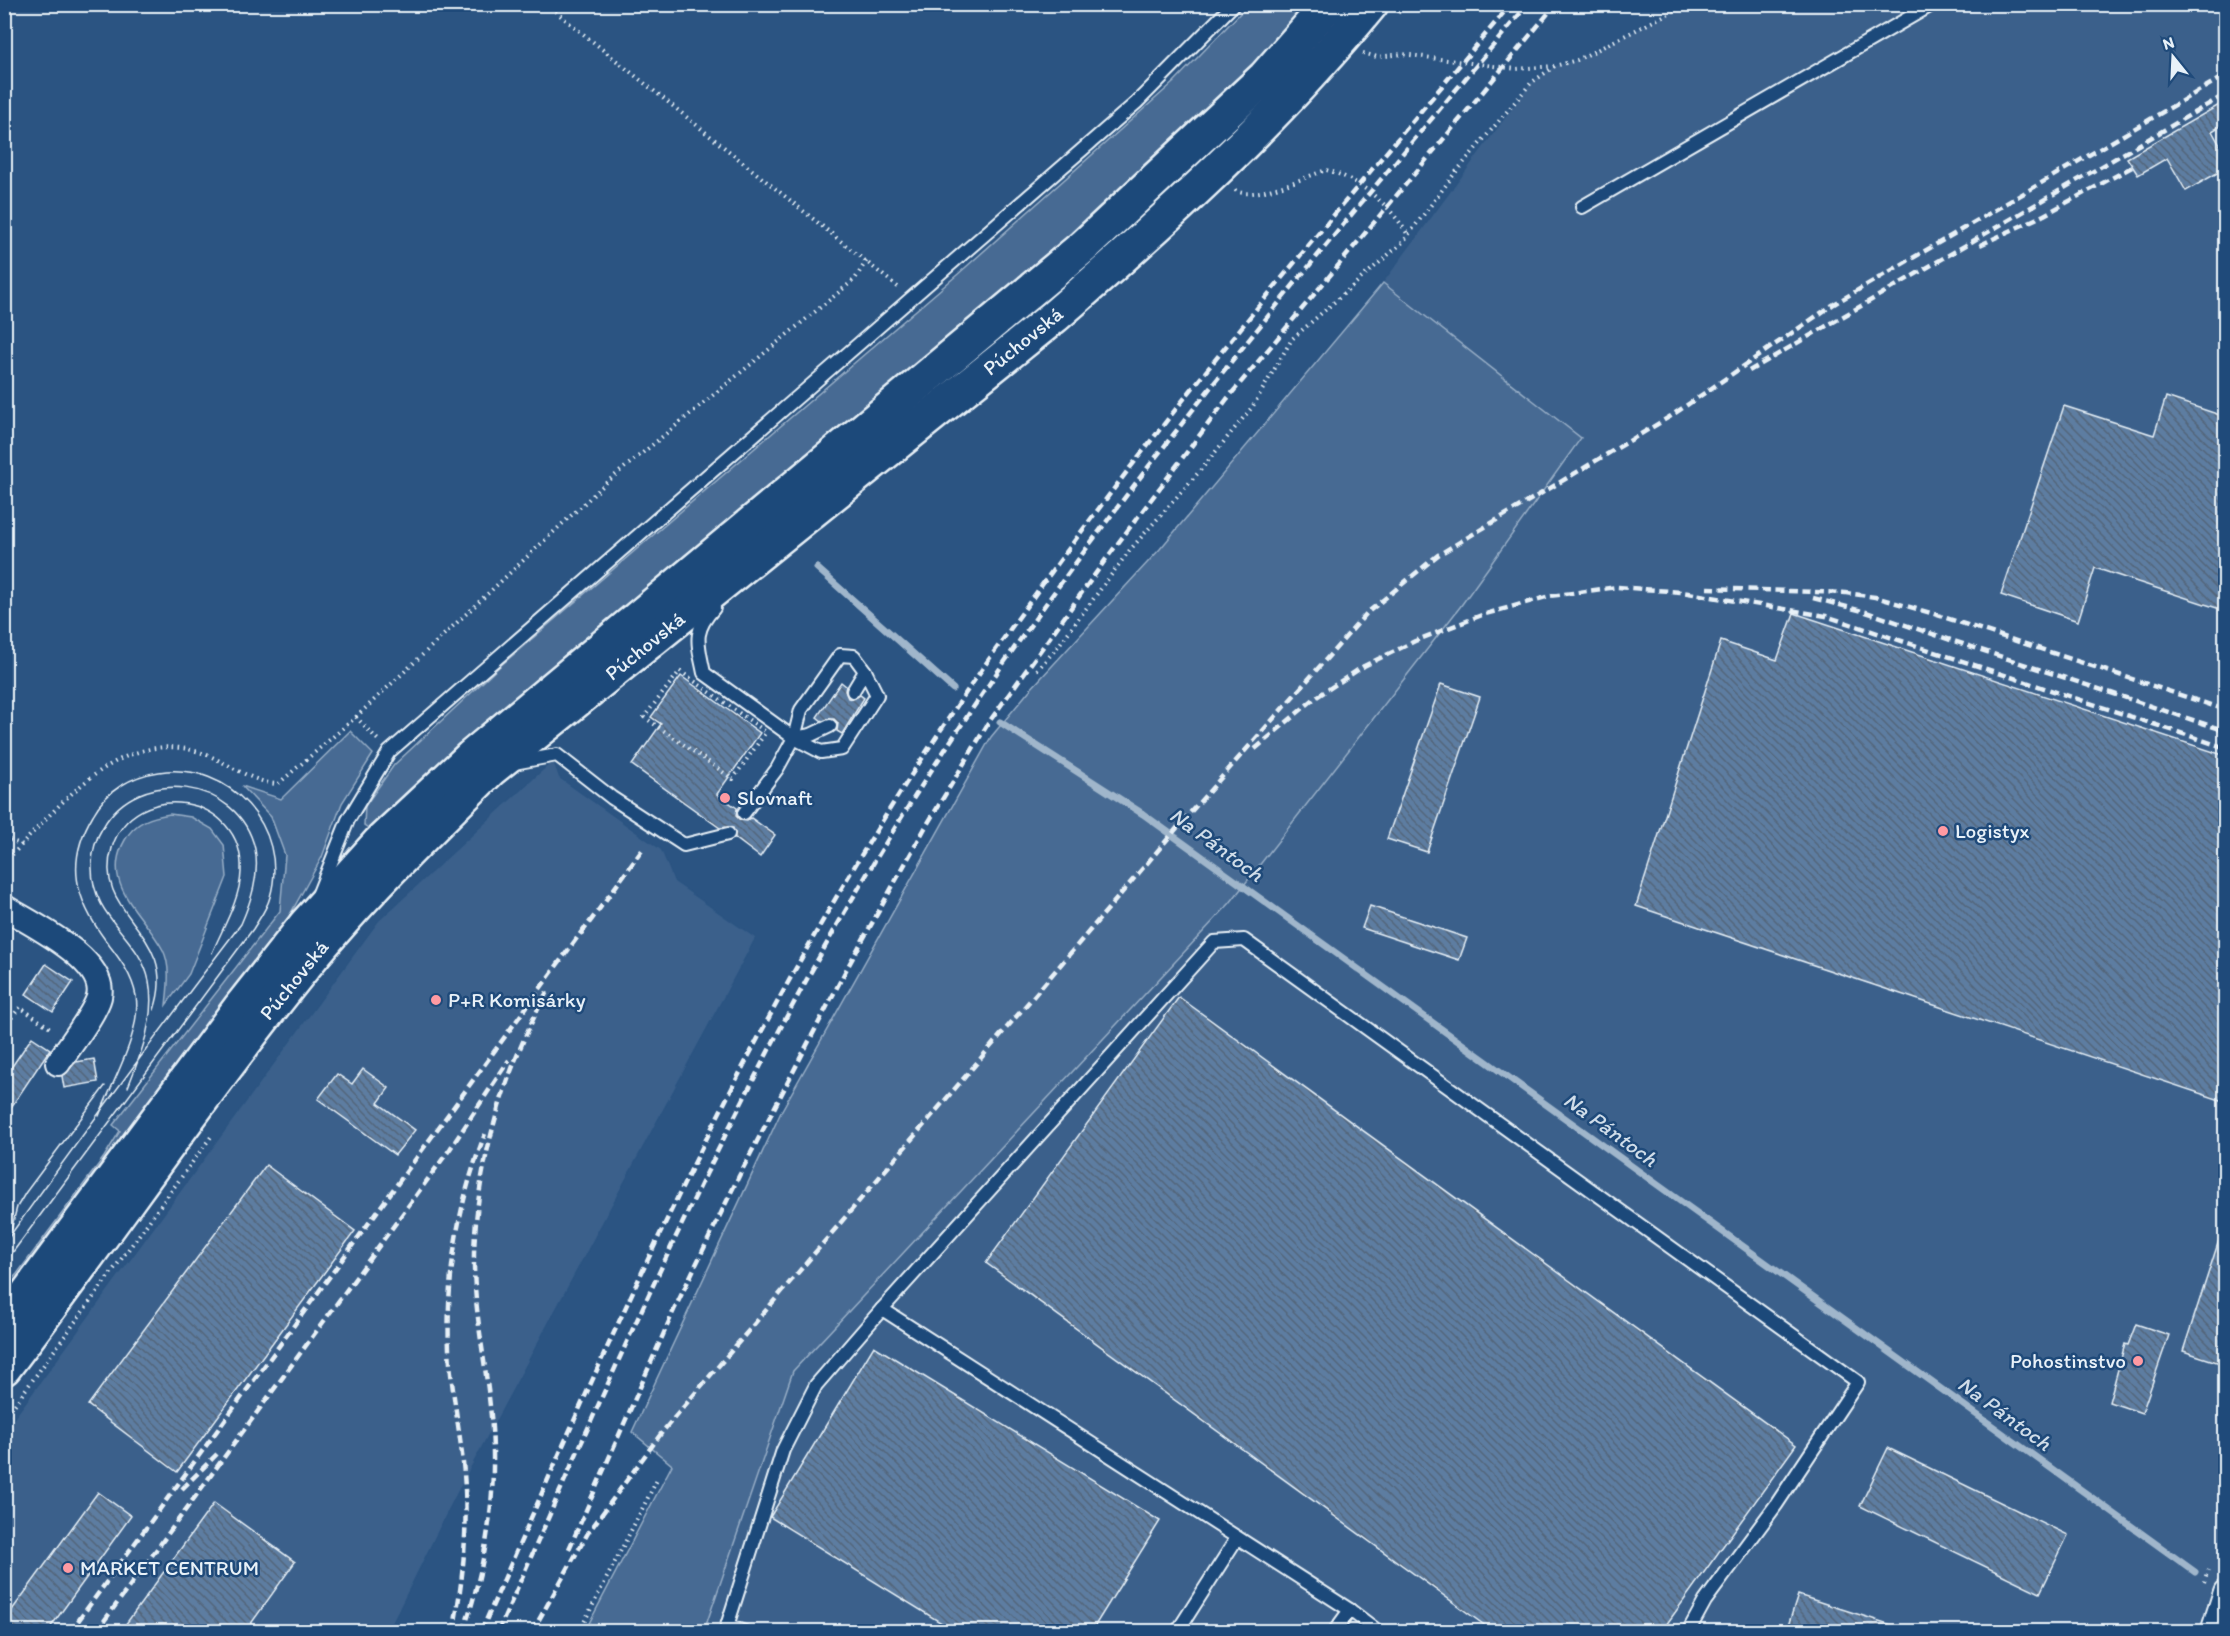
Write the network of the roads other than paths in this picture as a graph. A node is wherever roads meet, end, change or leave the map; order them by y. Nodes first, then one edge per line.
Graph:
1 (1234, 4) edge
2 (1329, 4) edge
3 (1371, 4) edge
4 (1933, 4) edge
5 (1582, 207) dead end
6 (820, 505) junction
7 (865, 671) junction
8 (853, 691) dead end
9 (830, 726) dead end
10 (794, 738) junction
11 (490, 770) junction
12 (744, 813) dead end
13 (728, 834) dead end
14 (4, 907) edge
15 (306, 924) junction
16 (58, 1063) dead end
17 (882, 1309) junction
18 (4, 1325) edge
19 (4, 1368) edge
20 (1237, 1538) junction
21 (2226, 1592) edge
22 (1350, 1610) junction
23 (726, 1629) edge
24 (745, 1632) edge
25 (1177, 1632) edge
26 (1334, 1632) edge
27 (1379, 1632) edge
28 (1688, 1632) edge
29 (2213, 1632) edge

1 - 15 lane
2 - 15 main road, Púchovská
3 - 6 main road, Púchovská
4 - 5 lane
6 - 10 lane
6 - 11 main road, Púchovská
7 - 8 lane
7 - 10 lane
7 - 10 lane
9 - 10 lane
10 - 12 lane
11 - 13 lane
11 - 19 main road, Púchovská
14 - 16 street
15 - 18 main road, Púchovská
17 - 20 lane
17 - 23 lane
17 - 28 lane
20 - 22 lane
20 - 25 lane
21 - 29 street
22 - 26 lane
22 - 27 lane
23 - 24 lane

